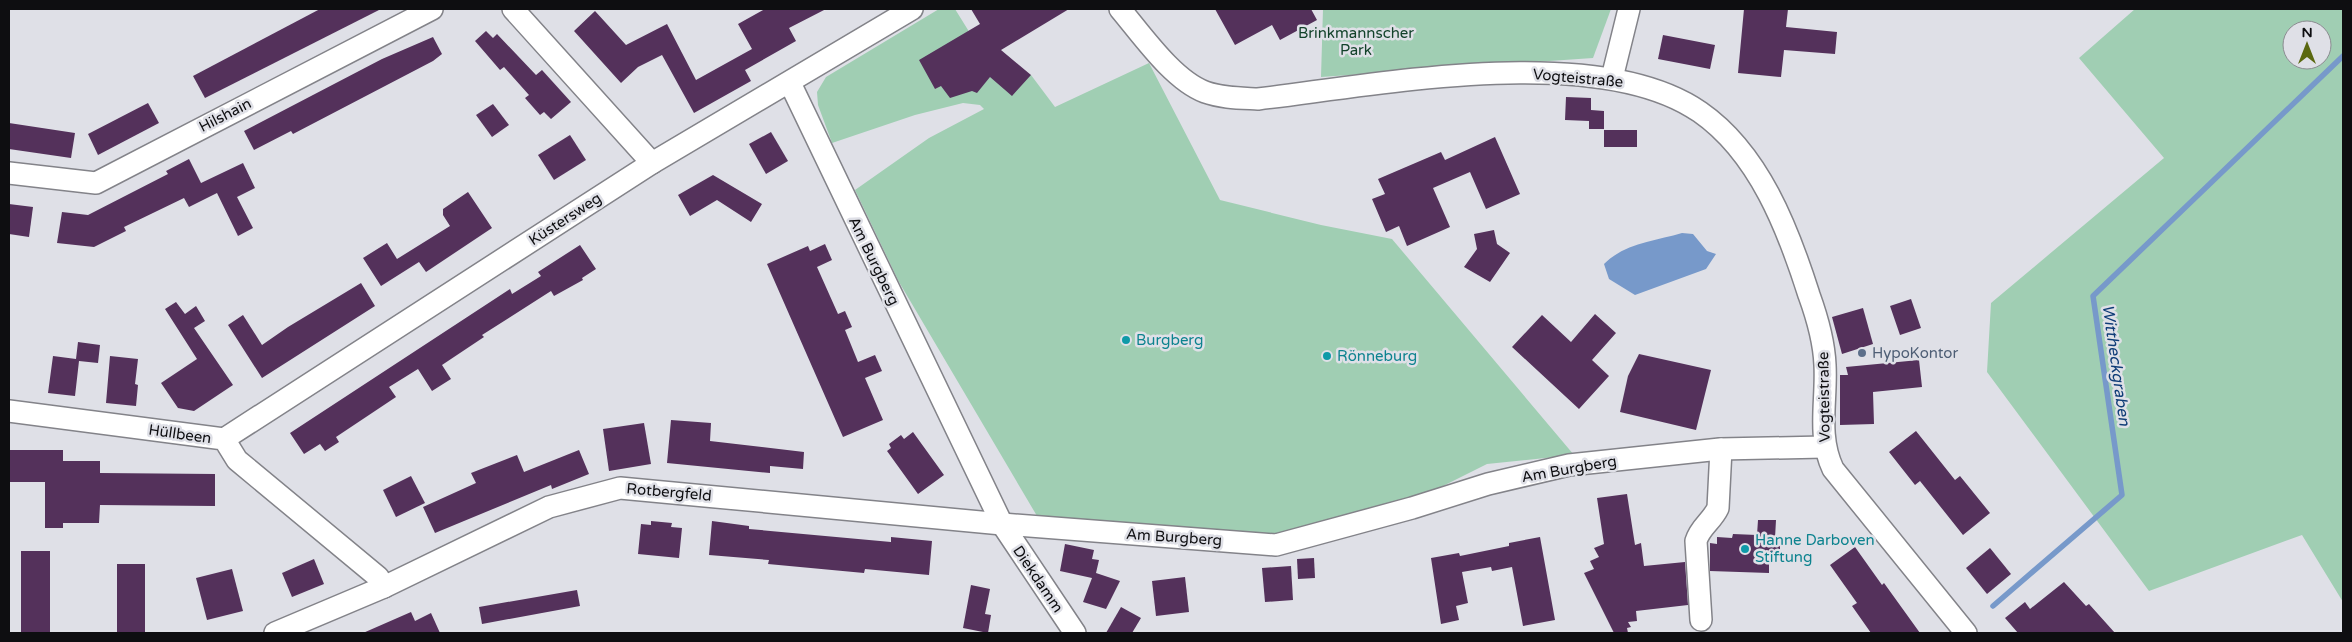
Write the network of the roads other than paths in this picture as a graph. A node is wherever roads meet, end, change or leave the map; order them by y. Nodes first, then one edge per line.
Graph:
1 (432, 9) edge
2 (513, 9) edge
3 (912, 9) edge
4 (1120, 9) edge
5 (1629, 9) edge
6 (1612, 78) junction
7 (790, 83) junction
8 (652, 163) junction
9 (9, 173) edge
10 (9, 412) edge
11 (224, 439) junction
12 (1824, 447) junction
13 (1721, 449) junction
14 (1002, 524) junction
15 (384, 587) junction
16 (1701, 620) dead end
17 (275, 633) edge
18 (1075, 633) edge
19 (1966, 633) edge

1 - 9 street, Hilshain
2 - 8 street
3 - 7 street, Küstersweg
4 - 6 street, Vogteistraße
5 - 6 street
6 - 12 street, Vogteistraße
7 - 8 street, Küstersweg
7 - 14 street, Am Burgberg
8 - 11 street, Küstersweg
10 - 11 street, Hüllbeen
11 - 15 street, Hüllbeen
12 - 13 street, Am Burgberg
12 - 19 street, Vogteistraße
13 - 14 street, Am Burgberg
13 - 16 street
14 - 15 street, Rotbergfeld
14 - 18 street, Diekdamm
15 - 17 street, Rotbergfeld

